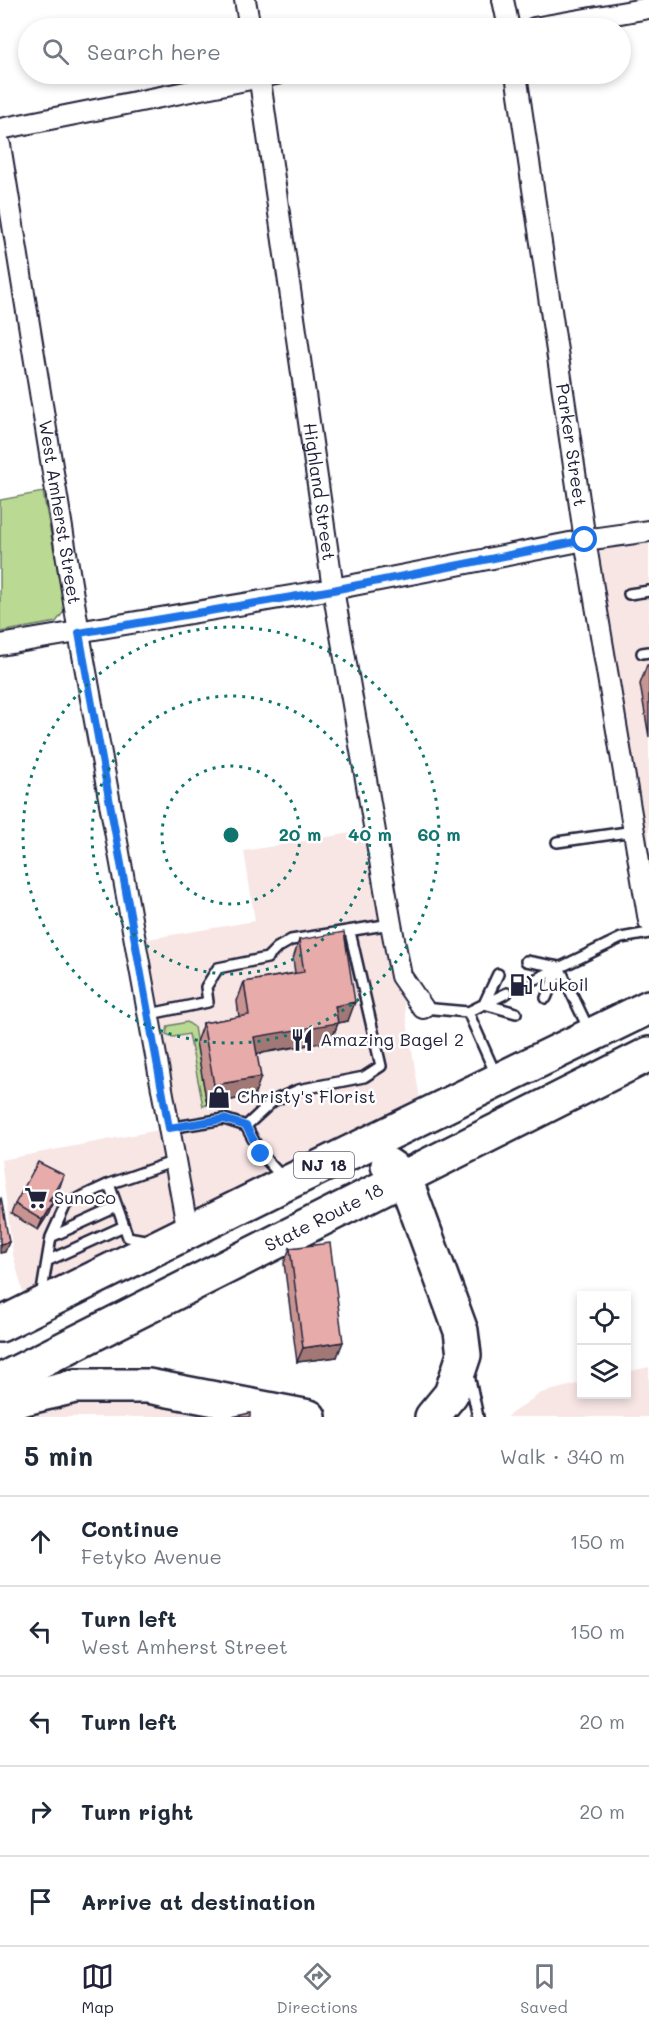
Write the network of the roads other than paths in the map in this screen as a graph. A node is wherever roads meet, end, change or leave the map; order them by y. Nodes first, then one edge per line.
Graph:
1 (245, 0) edge
2 (503, 0) edge
3 (649, 8) edge
4 (248, 18) edge
5 (507, 18) edge
6 (592, 18) edge
7 (217, 84) edge
8 (266, 84) edge
9 (517, 84) edge
10 (0, 129) edge
11 (0, 145) edge
12 (649, 531) edge
13 (585, 540) junction
14 (333, 590) junction
15 (649, 591) edge
16 (629, 594) dead end
17 (79, 633) junction
18 (0, 645) edge
19 (634, 831) junction
20 (557, 842) dead end
21 (649, 921) edge
22 (391, 924) junction
23 (350, 932) junction
24 (649, 933) edge
25 (526, 961) dead end
26 (559, 967) junction
27 (498, 974) dead end
28 (536, 979) dead end
29 (507, 993) dead end
30 (546, 998) dead end
31 (484, 1004) junction
32 (649, 1007) edge
33 (423, 1008) joint
34 (468, 1012) junction
35 (516, 1013) dead end
36 (150, 1014) junction
37 (591, 1035) junction
38 (649, 1054) edge
39 (498, 1080) junction
40 (246, 1126) junction
41 (169, 1128) junction
42 (362, 1146) junction
43 (175, 1161) junction
44 (404, 1176) junction
45 (287, 1183) junction
46 (109, 1184) junction
47 (117, 1208) junction
48 (124, 1226) junction
49 (176, 1237) junction
50 (51, 1238) junction
51 (47, 1261) junction
52 (39, 1305) junction
53 (0, 1325) edge
54 (464, 1355) junction
55 (0, 1381) edge
56 (0, 1404) edge
57 (309, 1417) edge
58 (432, 1417) edge
59 (478, 1417) edge

1 - 4 street
2 - 5 street
3 - 6 street
7 - 10 street
8 - 14 street, Highland Street
9 - 13 street, Parker Street
11 - 17 street, West Amherst Street
12 - 13 street
13 - 14 street
13 - 19 street, Parker Street
14 - 17 street
14 - 22 street, Highland Street
15 - 16 lane
17 - 18 street
17 - 36 street, West Amherst Street
19 - 20 lane
19 - 21 street, Parker Street
22 - 23 lane
22 - 33 street, Highland Street
23 - 36 lane
23 - 40 lane
24 - 26 lane
25 - 26 lane
26 - 28 lane
26 - 30 lane
26 - 37 lane
27 - 31 lane
29 - 31 lane
31 - 34 lane
31 - 35 lane
32 - 37 highway, NJ 18
33 - 34 lane
34 - 39 lane
36 - 41 street, West Amherst Street
37 - 39 highway, NJ 18
38 - 44 highway, State Route 18 / NJ 18
39 - 42 highway, NJ 18
40 - 41 lane
40 - 45 lane
41 - 43 street, West Amherst Street
42 - 44 highway
42 - 45 highway, NJ 18
43 - 46 lane
43 - 49 street, West Amherst Street
44 - 54 highway
44 - 55 highway, State Route 18 / NJ 18
45 - 49 highway, NJ 18
46 - 47 lane
46 - 50 lane
47 - 48 lane
47 - 50 lane
48 - 49 lane
48 - 51 lane
49 - 52 highway, NJ 18
50 - 51 lane
51 - 52 lane
52 - 53 highway, NJ 18
54 - 58 highway
54 - 59 lane
56 - 57 highway

